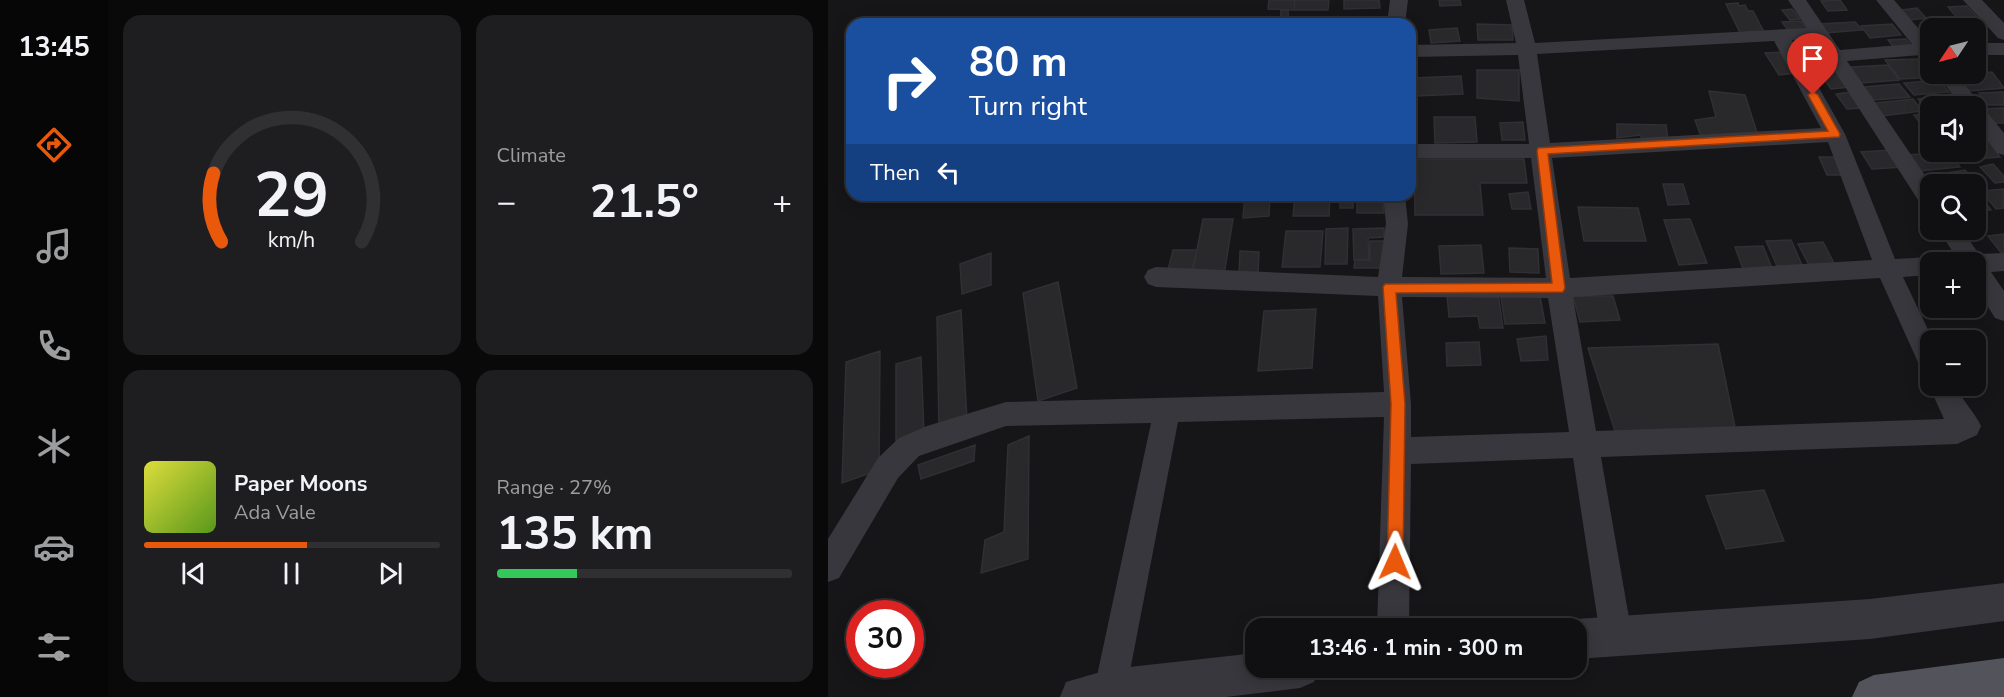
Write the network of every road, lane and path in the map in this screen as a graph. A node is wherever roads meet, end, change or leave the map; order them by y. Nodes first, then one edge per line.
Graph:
1 (1399, 0) edge
2 (1515, 0) edge
3 (1797, 0) edge
4 (1886, 0) edge
5 (1972, 0) edge
6 (1397, 18) edge
7 (1820, 33) junction
8 (2004, 34) edge
9 (1780, 35) junction
10 (1920, 40) edge
11 (1527, 49) junction
12 (1986, 49) edge
13 (2004, 49) edge
14 (1416, 51) edge
15 (1920, 51) edge
16 (1836, 57) junction
17 (1954, 84) edge
18 (1963, 96) edge
19 (1986, 125) edge
20 (1835, 134) junction
21 (2004, 148) edge
22 (1416, 151) edge
23 (1542, 151) junction
24 (1920, 185) edge
25 (1395, 201) edge
26 (2004, 262) edge
27 (1986, 265) edge
28 (1920, 266) edge
29 (1887, 268) junction
30 (1156, 277) dead end
31 (1986, 283) edge
32 (1389, 287) junction
33 (1559, 288) junction
34 (2004, 311) edge
35 (1920, 339) edge
36 (1947, 396) edge
37 (1398, 404) junction
38 (1167, 411) junction
39 (1586, 444) junction
40 (1398, 451) junction
41 (828, 567) edge
42 (2004, 602) edge
43 (1393, 618) edge
44 (1616, 635) junction
45 (1587, 638) edge
46 (1245, 675) edge
47 (2004, 679) edge
48 (1096, 694) edge
49 (1874, 697) edge

1 - 6 street
2 - 11 street
3 - 7 street
4 - 10 street
5 - 8 street
7 - 9 street
7 - 16 street
9 - 11 street
9 - 20 street
11 - 14 street
11 - 23 street
12 - 13 street
15 - 16 street
16 - 24 street
17 - 18 street
19 - 21 street
20 - 23 street
20 - 29 street
22 - 23 street
23 - 33 street
25 - 32 street
26 - 27 street
28 - 29 street
29 - 33 street
29 - 35 street
30 - 32 street
31 - 34 street
32 - 33 street
32 - 37 street
33 - 39 street
36 - 39 street
37 - 38 street
37 - 40 street
38 - 41 street
38 - 48 street
39 - 40 street
39 - 44 street
40 - 43 street
42 - 44 street
44 - 45 street
46 - 48 street
47 - 49 main road

